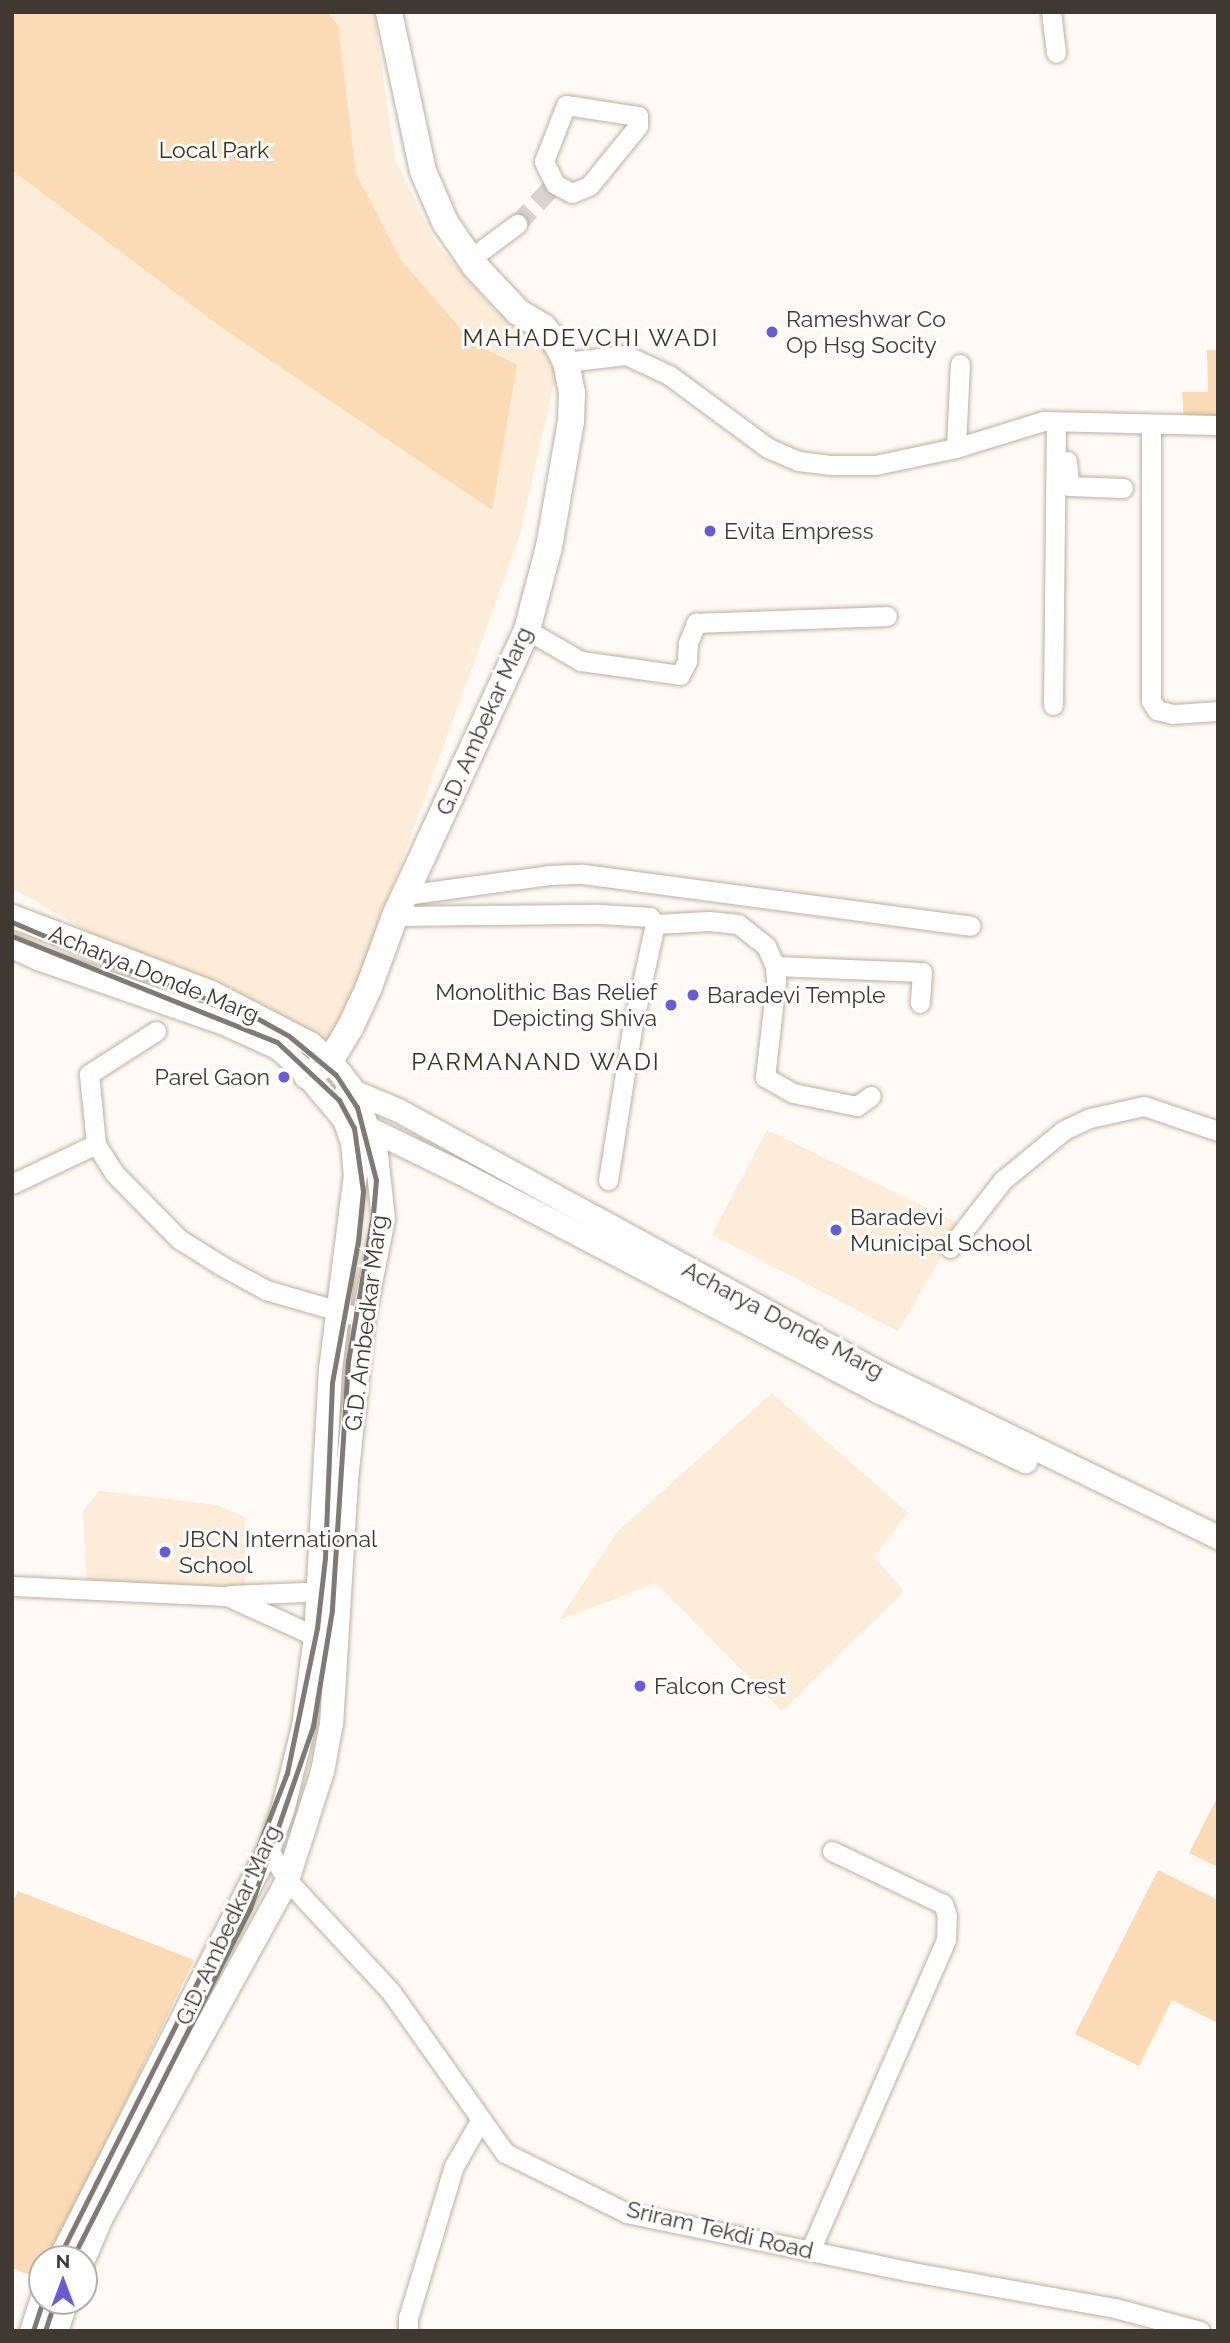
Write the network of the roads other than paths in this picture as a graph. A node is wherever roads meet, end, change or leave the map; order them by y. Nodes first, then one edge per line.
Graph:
1 (389, 12) edge
2 (1051, 12) edge
3 (1056, 53) dead end
4 (555, 184) joint
5 (517, 224) tunnel mouth
6 (470, 259) junction
7 (566, 362) junction
8 (960, 364) dead end
9 (1058, 425) junction
10 (1218, 425) edge
11 (1151, 426) junction
12 (1091, 428) junction
13 (1118, 432) dead end
14 (956, 449) junction
15 (1062, 477) junction
16 (1123, 488) dead end
17 (887, 616) dead end
18 (527, 630) junction
19 (1053, 705) dead end
20 (1218, 711) edge
21 (400, 905) junction
22 (12, 916) edge
23 (655, 925) junction
24 (971, 926) dead end
25 (12, 946) edge
26 (775, 966) junction
27 (156, 970) junction
28 (146, 995) junction
29 (920, 1003) dead end
30 (156, 1031) dead end
31 (330, 1061) junction
32 (313, 1083) junction
33 (355, 1092) junction
34 (871, 1096) dead end
35 (344, 1119) junction
36 (367, 1126) junction
37 (1218, 1131) edge
38 (96, 1144) junction
39 (608, 1180) dead end
40 (12, 1184) edge
41 (950, 1248) dead end
42 (338, 1312) junction
43 (363, 1318) junction
44 (322, 1482) joint
45 (1218, 1537) edge
46 (1218, 1553) edge
47 (13, 1588) edge
48 (317, 1591) junction
49 (341, 1591) junction
50 (228, 1596) junction
51 (315, 1636) junction
52 (268, 1849) junction
53 (832, 1851) dead end
54 (287, 1880) junction
55 (481, 2119) junction
56 (78, 2245) edge
57 (80, 2245) edge
58 (810, 2251) junction
59 (408, 2331) edge
60 (1200, 2331) edge

1 - 6 main road, G.D. Ambekar Marg
2 - 3 street
4 - 4 street
5 - 6 street
6 - 7 main road, G.D. Ambekar Marg
7 - 14 street
7 - 18 main road, G.D. Ambekar Marg
8 - 14 street
9 - 12 street
9 - 14 street
9 - 15 street
10 - 11 street
11 - 12 street
11 - 20 street
12 - 13 street
15 - 16 street
15 - 19 street
17 - 18 street
18 - 21 main road, G.D. Ambekar Marg
21 - 23 street
21 - 24 street
21 - 31 main road, G.D. Ambekar Marg
22 - 27 street, Acharya Donde Marg
23 - 26 street
23 - 39 street
25 - 28 street, Acharya Donde Marg
26 - 29 street
26 - 34 street
27 - 28 street
27 - 31 street, Acharya Donde Marg
28 - 32 street, Acharya Donde Marg
30 - 38 street
31 - 32 main road, G.D. Ambekar Marg
31 - 33 street, Acharya Donde Marg
32 - 33 street
32 - 35 street, Acharya Donde Marg
33 - 36 street, Acharya Donde Marg
33 - 45 street, Acharya Donde Marg
35 - 36 street, Acharya Donde Marg
35 - 42 street, Acharya Donde Marg
36 - 43 street, G.D. Ambedkar Marg
36 - 46 street, Acharya Donde Marg
37 - 41 street
38 - 40 street
38 - 42 street
42 - 43 street
42 - 44 street, Acharya Donde Marg
43 - 49 street, G.D. Ambedkar Marg
44 - 48 street, G.D. Ambedkar Marg
47 - 50 street
48 - 49 street
48 - 50 street
48 - 51 street, G.D. Ambedkar Marg
49 - 54 street, G.D. Ambedkar Marg
50 - 51 street
51 - 52 street, G.D. Ambedkar Marg
52 - 54 street, Sriram Tekdi Road
52 - 56 street, G.D. Ambedkar Marg
53 - 58 street
54 - 55 street, Sriram Tekdi Road
54 - 57 street, G.D. Ambedkar Marg
55 - 58 street, Sriram Tekdi Road
55 - 59 street
58 - 60 street, Sriram Tekdi Road

